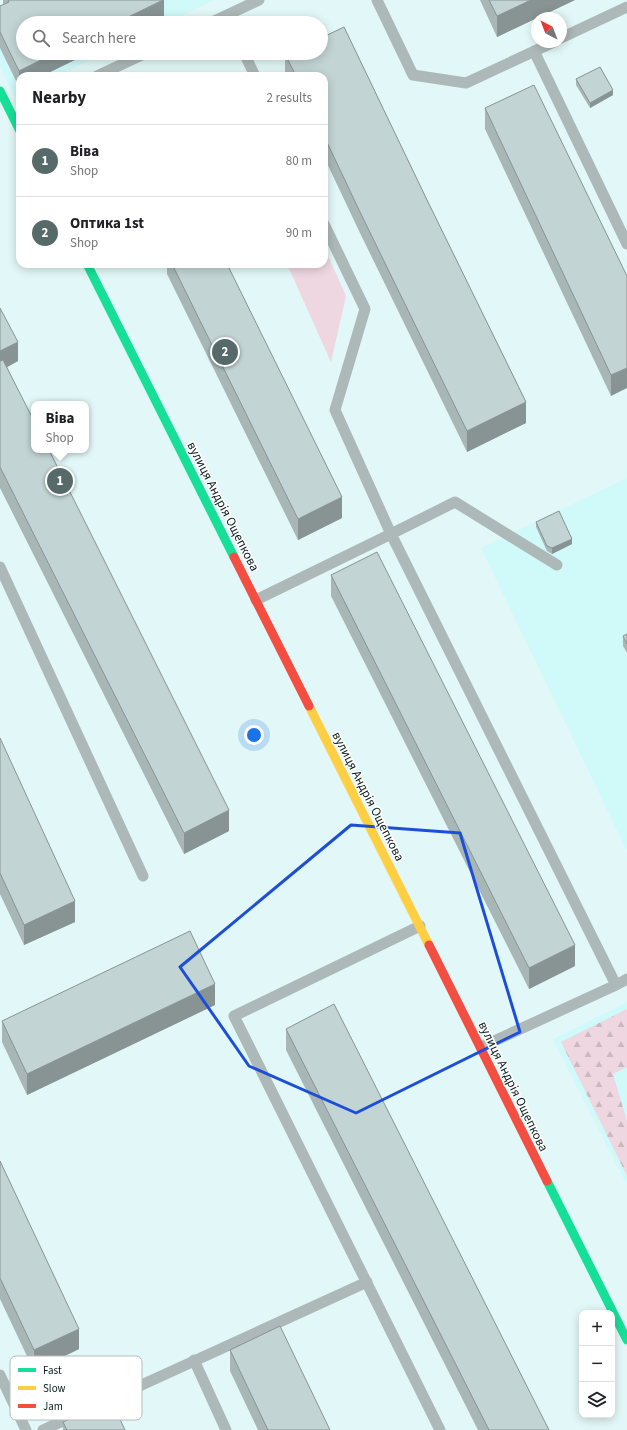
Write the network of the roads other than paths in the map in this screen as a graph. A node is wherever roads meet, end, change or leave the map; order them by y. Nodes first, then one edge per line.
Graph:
1 (259, 0) edge
2 (377, 0) edge
3 (627, 7) edge
4 (232, 16) edge
5 (567, 35) edge
6 (541, 48) edge
7 (534, 51) junction
8 (131, 60) edge
9 (247, 60) edge
10 (106, 72) edge
11 (253, 72) edge
12 (0, 91) edge
13 (16, 114) edge
14 (0, 122) edge
15 (328, 232) edge
16 (627, 244) edge
17 (89, 268) edge
18 (391, 534) junction
19 (556, 565) dead end
20 (0, 569) edge
21 (256, 600) junction
22 (143, 876) dead end
23 (420, 926) junction
24 (627, 979) edge
25 (616, 985) junction
26 (481, 1047) junction
27 (367, 1282) junction
28 (627, 1340) edge
29 (194, 1360) junction
30 (0, 1375) edge
31 (142, 1384) edge
32 (10, 1396) edge
33 (21, 1420) edge
34 (65, 1420) edge
35 (26, 1430) edge
36 (43, 1430) edge
37 (226, 1430) edge
38 (440, 1430) edge

1 - 4 lane
2 - 7 lane
3 - 5 lane
6 - 7 lane
7 - 16 lane
8 - 10 lane
9 - 11 lane
12 - 13 street
13 - 14 lane
15 - 18 lane
17 - 21 street, вулиця Андрія Ощепкова
18 - 19 lane
18 - 21 lane
18 - 25 lane
20 - 22 lane
21 - 23 street, вулиця Андрія Ощепкова
23 - 26 street, вулиця Андрія Ощепкова
23 - 27 lane
24 - 25 lane
25 - 26 lane
26 - 28 street, вулиця Андрія Ощепкова
27 - 29 lane
27 - 38 lane
29 - 31 lane
29 - 37 lane
30 - 32 lane
33 - 35 lane
34 - 36 lane

